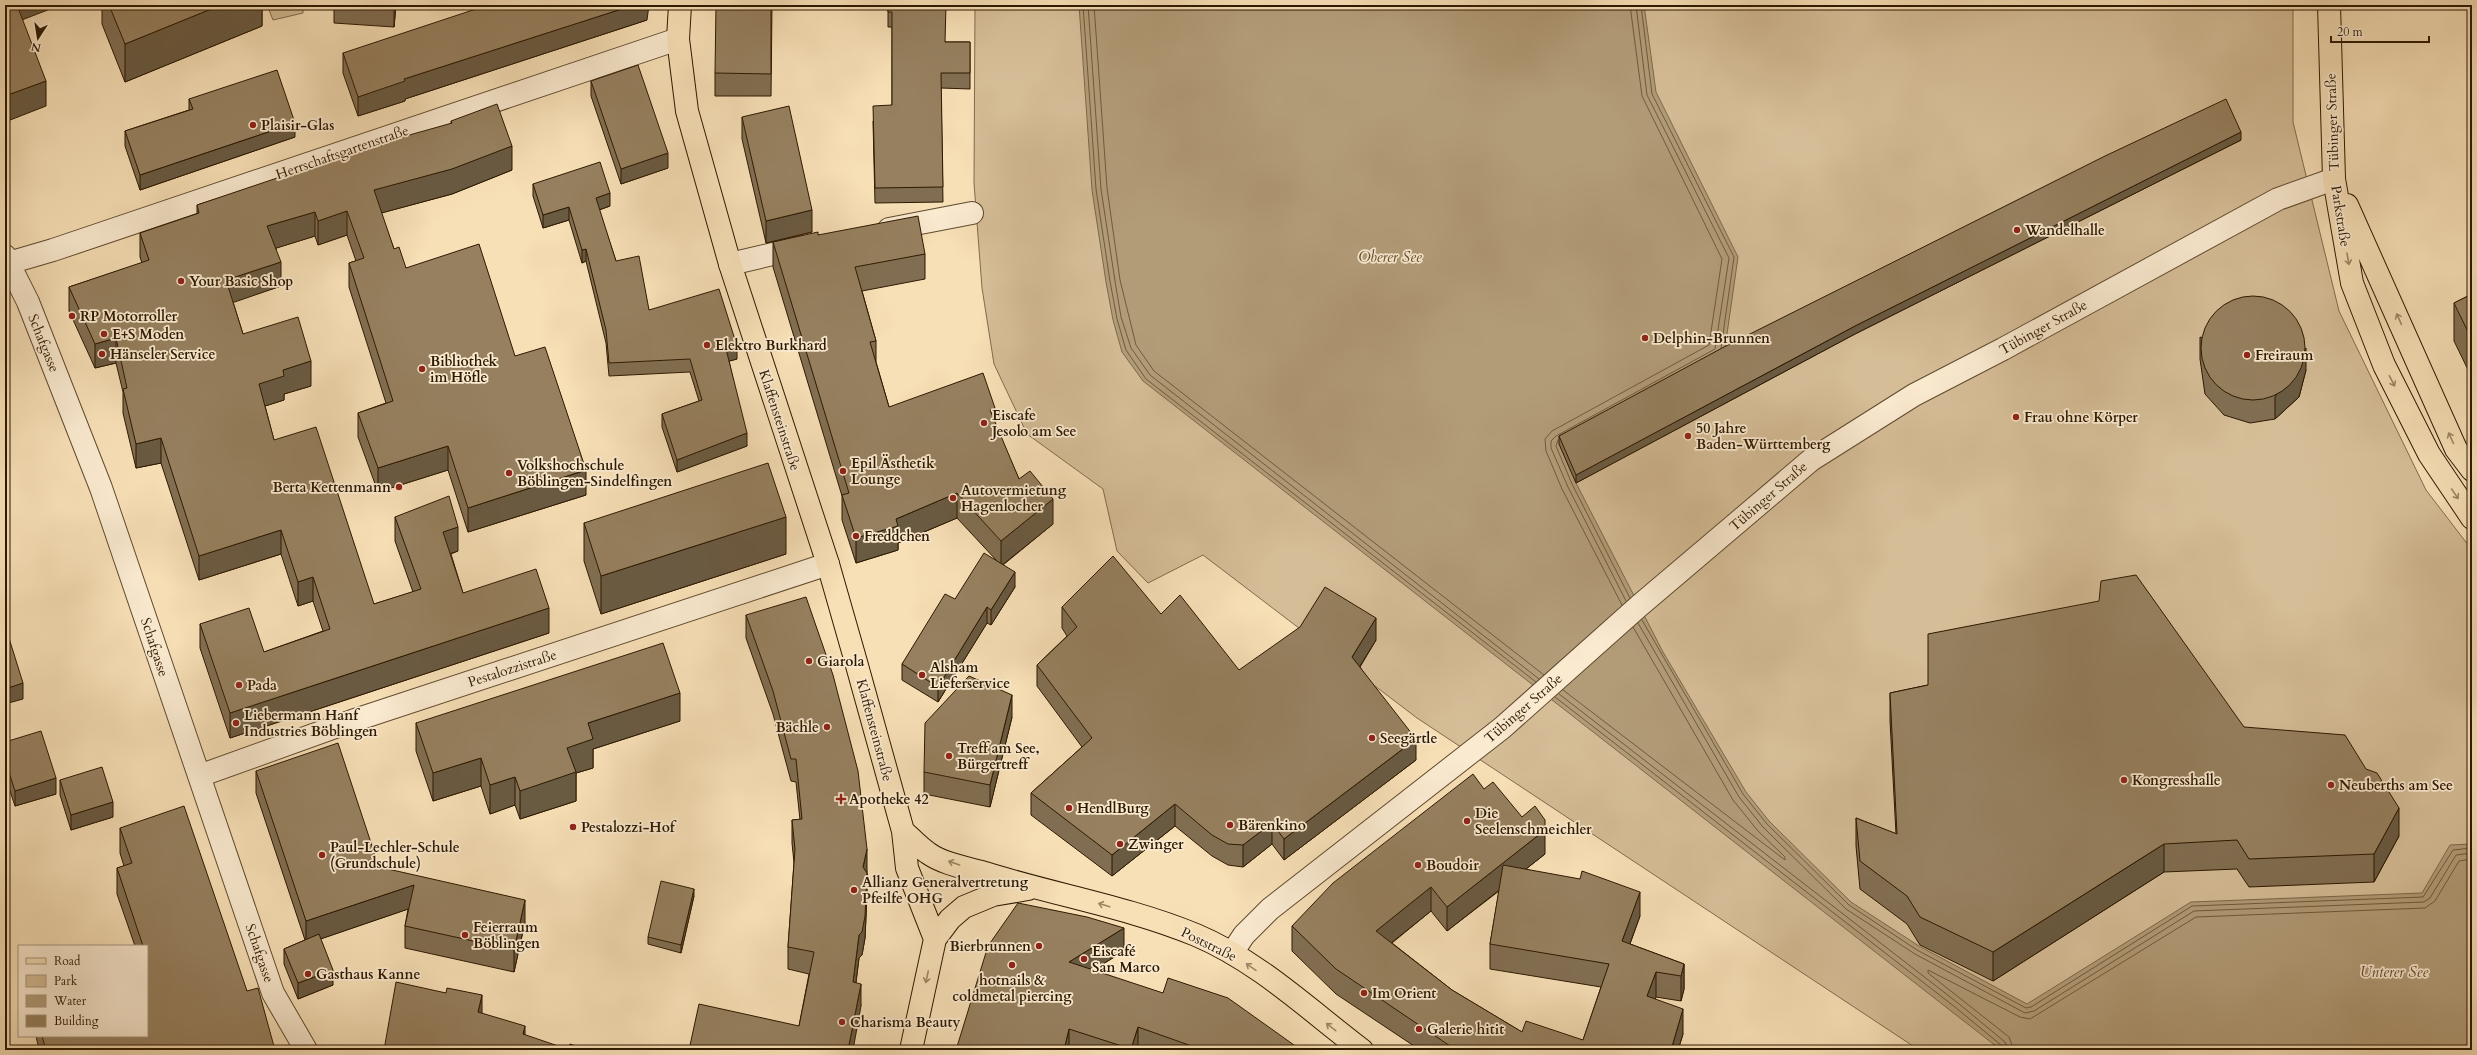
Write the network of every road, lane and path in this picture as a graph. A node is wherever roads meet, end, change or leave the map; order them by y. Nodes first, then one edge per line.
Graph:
1 (680, 5) edge
2 (2329, 5) edge
3 (678, 39) junction
4 (2334, 179) junction
5 (972, 213) dead end
6 (866, 233) edge
7 (821, 243) edge
8 (6, 261) edge
9 (730, 264) junction
10 (2472, 470) edge
11 (2472, 518) edge
12 (828, 564) junction
13 (199, 776) junction
14 (903, 831) junction
15 (1031, 888) junction
16 (935, 939) junction
17 (1232, 953) junction
18 (302, 1045) edge
19 (911, 1050) edge
20 (1362, 1050) edge

1 - 3 main road, Klaffensteinstraße
2 - 4 main road, Tübinger Straße
3 - 8 street, Herrschaftsgartenstraße
3 - 9 main road, Klaffensteinstraße
10 -> 4 main road, Parkstraße
4 -> 11 main road, Parkstraße
4 - 17 street, Tübinger Straße
5 - 6 street
7 - 9 street
8 - 13 street, Schafgasse
9 - 12 main road, Klaffensteinstraße
12 - 13 street, Pestalozzistraße
12 - 14 main road, Klaffensteinstraße
13 - 18 street, Schafgasse
15 -> 14 main road, Poststraße
14 - 16 main road
15 - 16 main road, Poststraße
17 -> 15 main road, Poststraße
16 -> 19 main road, Poststraße
20 -> 17 main road, Poststraße

